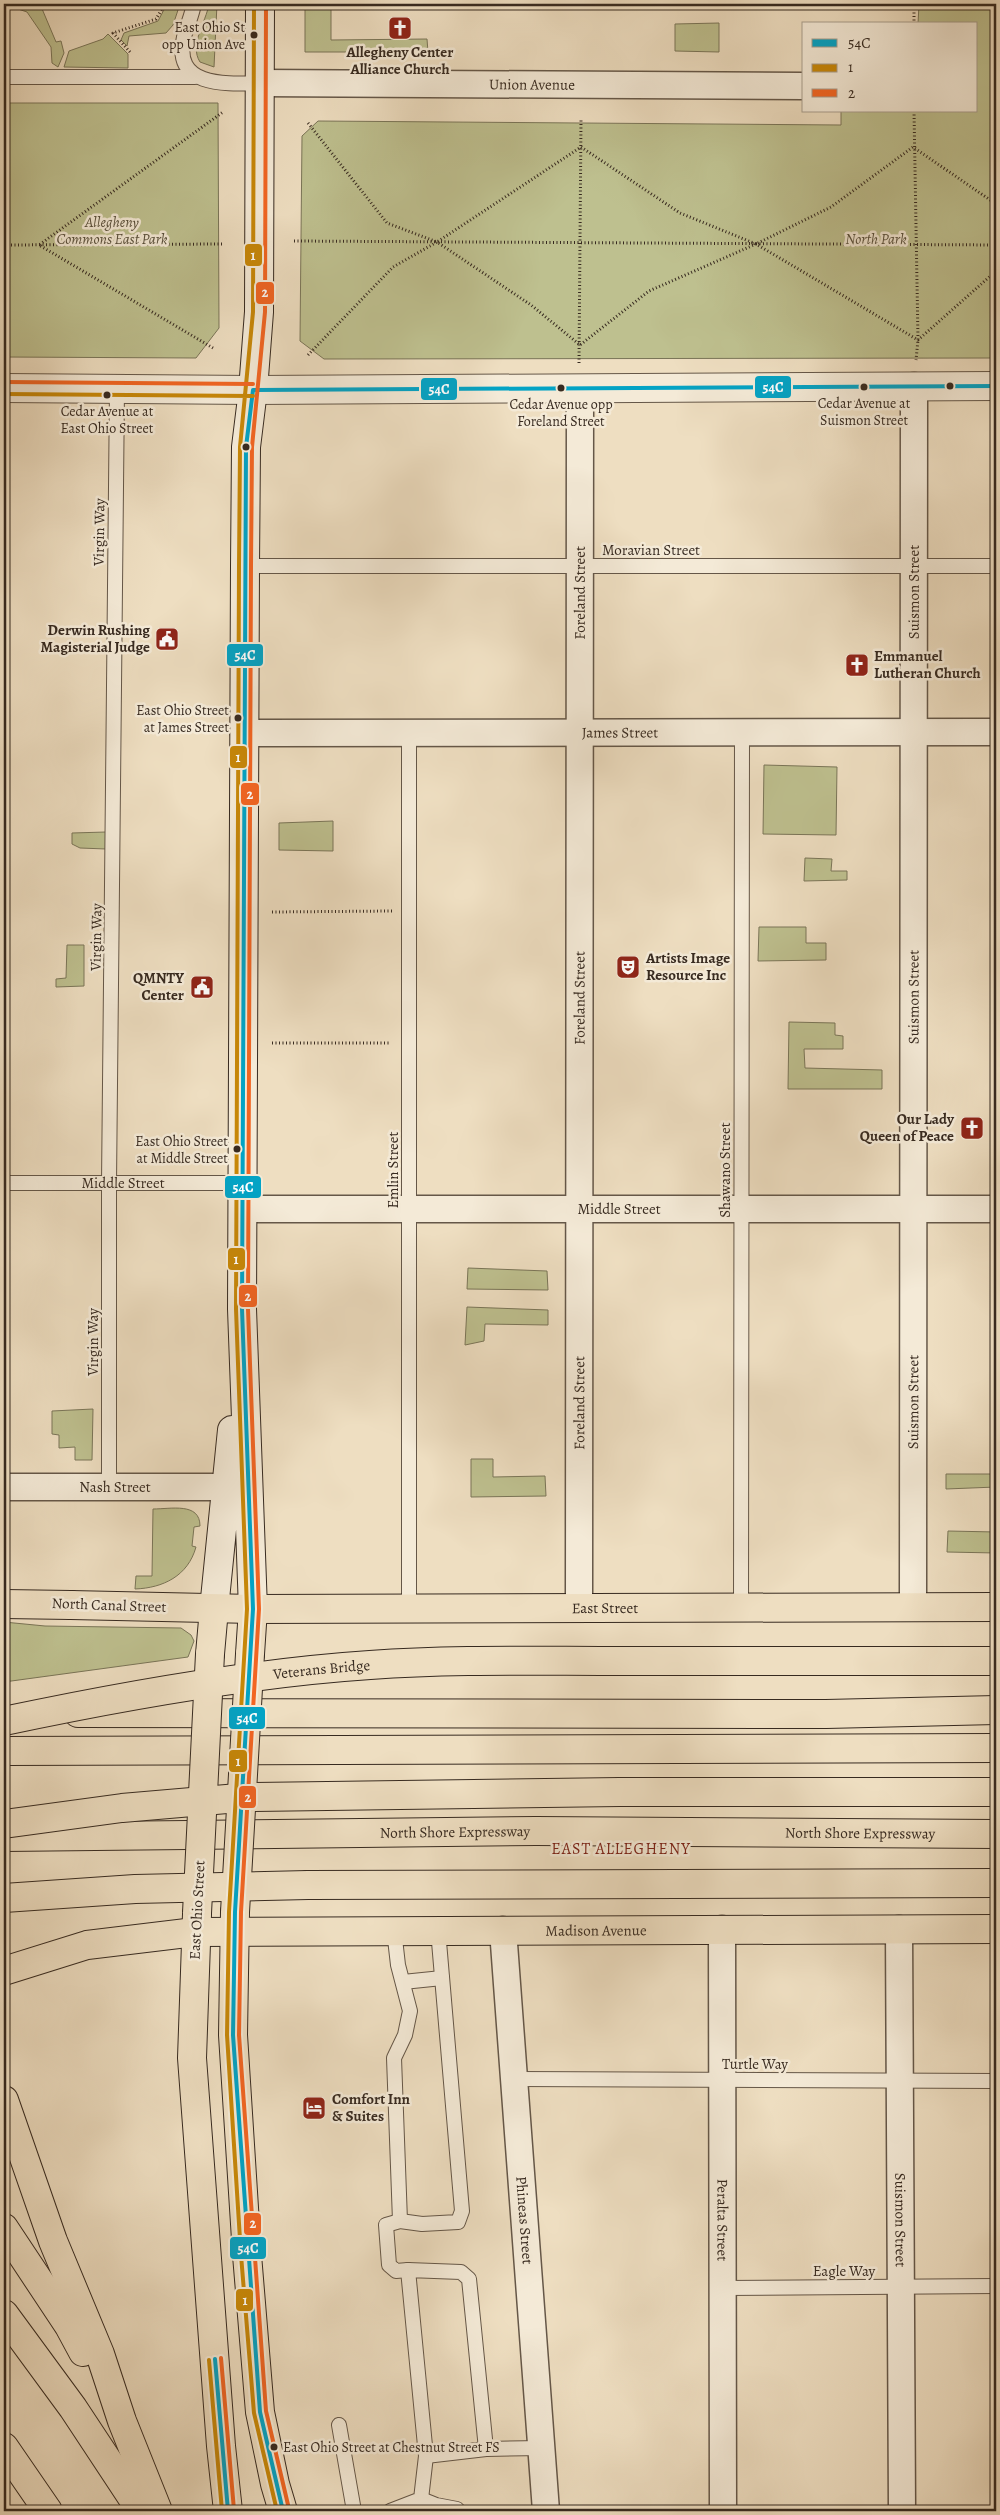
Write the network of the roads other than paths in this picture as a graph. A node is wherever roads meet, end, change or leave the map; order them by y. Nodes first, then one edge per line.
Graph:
1 (194, 4) edge
2 (260, 4) edge
3 (4, 77) edge
4 (196, 77) junction
5 (260, 84) junction
6 (802, 86) edge
7 (915, 374) junction
8 (580, 376) junction
9 (996, 386) edge
10 (4, 388) edge
11 (117, 388) junction
12 (253, 390) junction
13 (245, 566) junction
14 (580, 566) junction
15 (914, 566) junction
16 (996, 566) edge
17 (580, 732) junction
18 (742, 732) junction
19 (914, 732) junction
20 (996, 732) edge
21 (244, 733) junction
22 (410, 733) junction
23 (4, 1183) edge
24 (109, 1183) junction
25 (243, 1196) junction
26 (409, 1209) junction
27 (579, 1209) junction
28 (742, 1209) junction
29 (914, 1209) junction
30 (996, 1209) edge
31 (242, 1309) junction
32 (4, 1487) edge
33 (109, 1487) junction
34 (227, 1487) junction
35 (4, 1598) edge
36 (4, 1604) edge
37 (71, 1605) junction
38 (996, 1607) edge
39 (214, 1608) junction
40 (409, 1608) junction
41 (579, 1608) junction
42 (741, 1608) junction
43 (913, 1608) junction
44 (253, 1609) junction
45 (996, 1661) edge
46 (996, 1710) edge
47 (4, 1713) edge
48 (4, 1722) edge
49 (996, 1748) edge
50 (4, 1751) edge
51 (996, 1792) edge
52 (4, 1824) edge
53 (996, 1834) edge
54 (4, 1837) edge
55 (996, 1883) edge
56 (4, 1898) edge
57 (235, 1921) junction
58 (196, 1922) junction
59 (722, 1929) junction
60 (899, 1929) junction
61 (996, 1929) edge
62 (394, 1930) junction
63 (438, 1930) junction
64 (503, 1930) junction
65 (4, 1971) edge
66 (442, 1978) junction
67 (403, 1982) junction
68 (515, 2079) junction
69 (722, 2080) junction
70 (899, 2080) junction
71 (996, 2081) edge
72 (4, 2102) edge
73 (400, 2221) junction
74 (4, 2228) edge
75 (408, 2270) junction
76 (996, 2286) edge
77 (901, 2287) junction
78 (723, 2288) junction
79 (4, 2314) edge
80 (122, 2421) junction
81 (339, 2425) dead end
82 (4, 2446) edge
83 (542, 2448) junction
84 (486, 2449) junction
85 (426, 2456) junction
86 (421, 2499) junction
87 (457, 2508) dead end
88 (48, 2511) edge
89 (141, 2511) edge
90 (158, 2511) edge
91 (228, 2511) edge
92 (283, 2511) edge
93 (354, 2511) edge
94 (390, 2511) edge
95 (546, 2511) edge
96 (723, 2511) edge
97 (902, 2511) edge

1 - 4 lane
2 - 5 main road, East Ohio Street
3 - 4 lane
4 - 5 lane
5 - 6 street, Union Avenue
5 - 12 main road, East Ohio Street
7 - 8 main road
7 - 9 main road
7 - 15 street, Suismon Street
8 - 12 main road
8 - 14 street, Foreland Street
10 - 11 main road
11 - 12 main road
11 - 24 lane, Virgin Way
12 - 13 main road, East Ohio Street
13 - 14 lane, Moravian Street
13 - 21 main road, East Ohio Street
14 - 15 lane, Moravian Street
14 - 17 street, Foreland Street
15 - 16 lane, Moravian Street
15 - 19 street, Suismon Street
17 - 18 street, James Street
17 - 22 street, James Street
17 - 27 street, Foreland Street
18 - 19 street, James Street
18 - 28 lane, Shawano Street
19 - 20 street, James Street
19 - 29 street, Suismon Street
21 - 22 street, James Street
21 - 25 main road, East Ohio Street
22 - 26 lane, Emlin Street
23 - 24 lane, Middle Street
24 - 25 lane, Middle Street
24 - 33 lane, Virgin Way
25 - 26 street, Middle Street
25 - 31 main road, East Ohio Street
26 - 27 street, Middle Street
26 - 40 lane, Emlin Street
27 - 28 street, Middle Street
27 - 41 street, Foreland Street
28 - 29 street, Middle Street
28 - 42 lane, Shawano Street
29 - 30 street, Middle Street
29 - 43 street, Suismon Street
31 - 34 main road, East Ohio Street
31 - 44 main road, East Ohio Street
32 - 33 street, Nash Street
33 - 34 street, Nash Street
34 - 39 main road, East Ohio Street
35 - 37 main road, North Canal Street
36 - 37 main road
37 - 39 main road, North Canal Street
38 - 43 main road, East Street
39 - 44 main road, East Street
39 - 58 main road, East Ohio Street, bridge
40 - 41 main road, East Street
40 - 44 main road, East Street
41 - 42 main road, East Street
42 - 43 main road, East Street
44 - 57 main road, East Ohio Street, bridge
45 - 48 main road, Veterans Bridge, bridge
46 - 47 main road
49 - 50 main road
51 - 52 main road, bridge
53 - 54 main road, North Shore Expressway
55 - 56 main road, bridge
57 - 58 main road, Madison Avenue
57 - 62 main road, Madison Avenue
57 - 92 main road, East Ohio Street
58 - 65 main road, Madison Avenue
58 - 91 main road, East Ohio Street
59 - 60 main road, Madison Avenue
59 - 64 main road, Madison Avenue
59 - 69 street, Peralta Street
60 - 61 main road, Madison Avenue
60 - 70 street, Suismon Street
62 - 63 main road, Madison Avenue
62 - 67 lane
63 - 64 main road, Madison Avenue
63 - 66 lane
64 - 68 street, Phineas Street
66 - 67 lane
66 - 73 lane
67 - 73 lane
68 - 69 lane, Turtle Way
68 - 83 street, Phineas Street
69 - 70 lane, Turtle Way
69 - 78 street, Peralta Street
70 - 71 lane, Turtle Way
70 - 77 street, Suismon Street
72 - 80 main road
73 - 75 lane
74 - 80 main road
75 - 84 lane
75 - 85 lane
76 - 77 lane, Eagle Way
77 - 78 lane, Eagle Way
77 - 97 street, Suismon Street
78 - 96 street, Peralta Street
79 - 89 main road
80 - 90 main road
81 - 93 lane
82 - 88 main road
83 - 84 lane
83 - 95 street, Phineas Street
84 - 85 lane
85 - 86 lane
86 - 87 lane
86 - 94 lane

